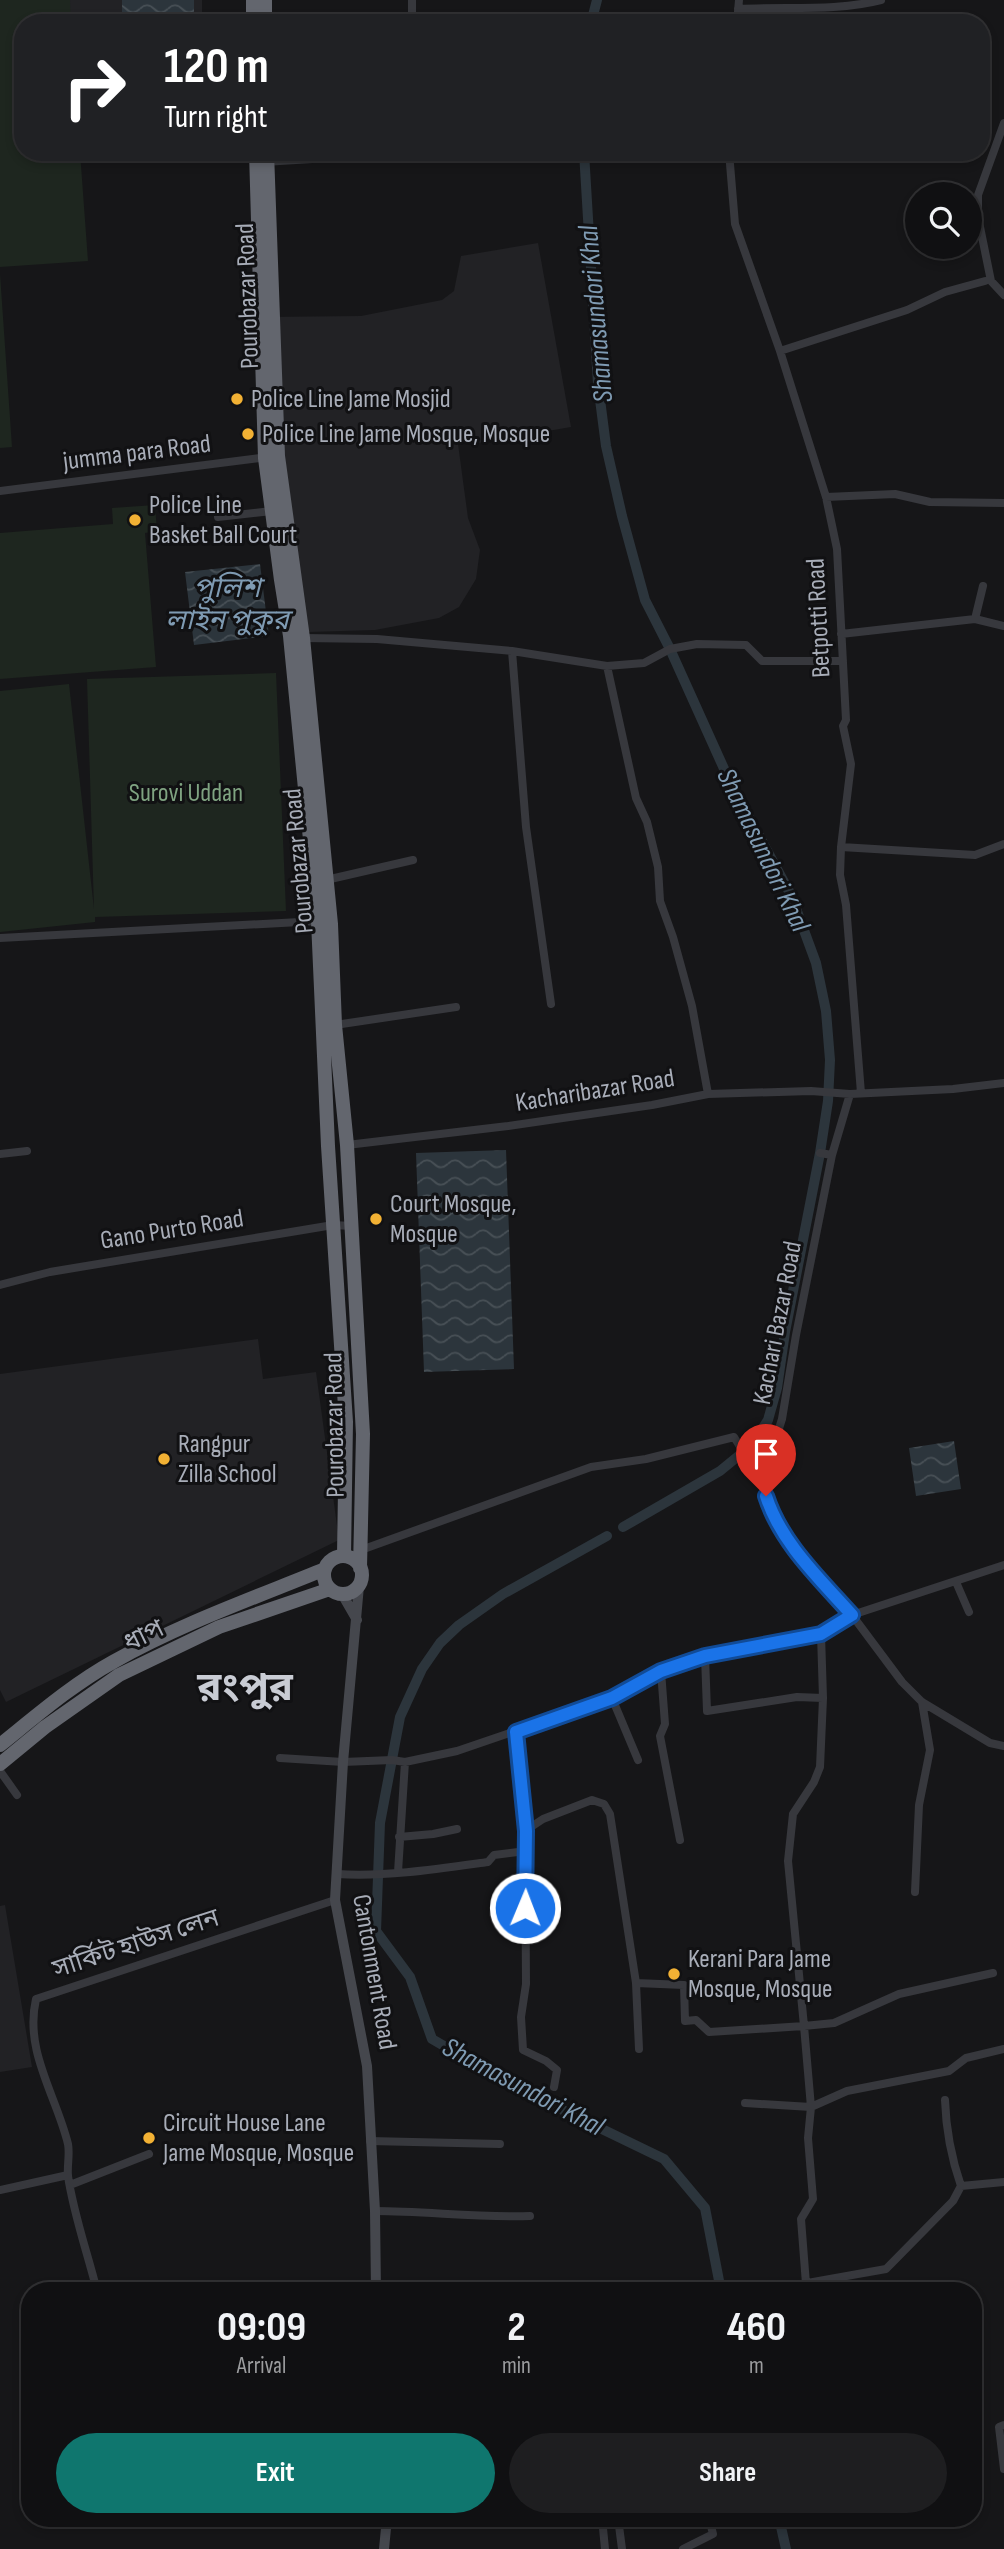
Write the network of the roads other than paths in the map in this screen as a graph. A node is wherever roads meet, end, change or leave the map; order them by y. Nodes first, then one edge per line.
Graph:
1 (881, 0) edge
2 (739, 4) edge
3 (1004, 123) edge
4 (261, 161) edge
5 (730, 161) edge
6 (985, 281) dead end
7 (1004, 295) edge
8 (780, 351) junction
9 (272, 457) junction
10 (0, 491) edge
11 (826, 497) junction
12 (1004, 503) edge
13 (272, 511) junction
14 (218, 517) dead end
15 (983, 586) dead end
16 (975, 618) junction
17 (1004, 626) edge
18 (841, 634) junction
19 (303, 638) junction
20 (512, 651) junction
21 (843, 661) junction
22 (607, 666) junction
23 (1004, 844) edge
24 (841, 848) junction
25 (413, 860) dead end
26 (326, 880) junction
27 (318, 921) junction
28 (0, 938) edge
29 (551, 1003) dead end
30 (456, 1007) dead end
31 (335, 1025) junction
32 (1004, 1083) edge
33 (861, 1093) junction
34 (708, 1094) junction
35 (850, 1094) junction
36 (347, 1145) junction
37 (27, 1151) dead end
38 (820, 1153) dead end
39 (0, 1154) edge
40 (832, 1155) junction
41 (333, 1225) junction
42 (352, 1226) junction
43 (804, 1230) dead end
44 (816, 1234) junction
45 (0, 1285) edge
46 (785, 1332) dead end
47 (796, 1335) junction
48 (762, 1482) junction
49 (361, 1550) junction
50 (344, 1556) junction
51 (1004, 1565) edge
52 (360, 1567) junction
53 (325, 1569) junction
54 (956, 1582) junction
55 (359, 1586) junction
56 (336, 1591) junction
57 (969, 1612) dead end
58 (852, 1615) junction
59 (357, 1620) junction
60 (858, 1623) junction
61 (834, 1628) junction
62 (821, 1634) junction
63 (705, 1656) junction
64 (661, 1671) junction
65 (612, 1698) junction
66 (823, 1698) junction
67 (922, 1702) junction
68 (516, 1732) junction
69 (0, 1745) edge
70 (1004, 1746) edge
71 (280, 1758) dead end
72 (638, 1760) dead end
73 (343, 1762) junction
74 (405, 1762) junction
75 (0, 1764) edge
76 (0, 1771) edge
77 (18, 1795) dead end
78 (457, 1829) dead end
79 (526, 1831) junction
80 (399, 1837) junction
81 (680, 1840) dead end
82 (526, 1851) junction
83 (398, 1872) junction
84 (337, 1874) junction
85 (915, 1892) dead end
86 (335, 1900) junction
87 (993, 1973) dead end
88 (636, 1983) junction
89 (804, 2026) junction
90 (639, 2049) dead end
91 (1004, 2049) edge
92 (554, 2087) dead end
93 (945, 2100) dead end
94 (745, 2104) dead end
95 (811, 2107) junction
96 (370, 2141) junction
97 (500, 2144) dead end
98 (149, 2154) dead end
99 (68, 2175) junction
100 (1004, 2182) edge
101 (71, 2185) junction
102 (961, 2186) junction
103 (0, 2190) edge
104 (375, 2211) junction
105 (530, 2216) dead end
106 (95, 2282) edge
107 (376, 2282) edge
108 (806, 2282) edge
109 (817, 2282) edge
110 (1004, 2425) edge
111 (1004, 2469) edge
112 (386, 2527) edge
113 (603, 2527) edge
114 (619, 2527) edge
115 (711, 2527) edge
116 (384, 2549) edge
117 (605, 2549) edge
118 (622, 2549) edge
119 (683, 2549) edge

1 - 2 street
3 - 7 street
4 - 9 highway, Pourobazar Road
5 - 8 street, Betpotti Road
6 - 8 street
8 - 11 street, Betpotti Road
9 - 10 street, jumma para Road
9 - 13 highway, Pourobazar Road
9 - 19 highway, Pourobazar Road
11 - 12 street
11 - 18 street, Betpotti Road
13 - 14 street
13 - 27 highway, Pourobazar Road
15 - 16 street
16 - 17 street
16 - 18 street
18 - 21 street, Betpotti Road
19 - 20 street
19 - 26 highway, Pourobazar Road
20 - 22 street
20 - 29 street
21 - 22 street
21 - 24 street, Betpotti Road
22 - 34 street
23 - 24 street
24 - 33 street, Betpotti Road
25 - 26 street
26 - 31 highway, Pourobazar Road
27 - 28 street
27 - 41 highway, Pourobazar Road
30 - 31 street
31 - 36 highway, Pourobazar Road
32 - 33 street, Kacharibazar Road
33 - 35 street, Kacharibazar Road
34 - 35 street, Kacharibazar Road
34 - 36 street, Kacharibazar Road
35 - 40 street, Kachari Bazar Road
36 - 42 highway, Pourobazar Road
37 - 39 street
38 - 40 street
40 - 44 street, Kachari Bazar Road
41 - 42 street, Gano Purto Road
41 - 45 street, Gano Purto Road
41 - 50 highway, Pourobazar Road
42 - 49 highway, Pourobazar Road
43 - 44 street
44 - 47 street, Kachari Bazar Road
46 - 47 street
47 - 48 street, Kachari Bazar Road
48 - 49 street
48 - 58 street
49 - 52 highway, Pourobazar Road
50 - 52 highway
50 - 53 highway, ধাপ
51 - 54 street
52 - 55 highway
53 - 56 highway
53 - 69 highway, ধাপ
54 - 57 street
54 - 58 street
55 - 56 highway, ধাপ
55 - 59 main road, Cantonment Road
56 - 59 main road
56 - 75 highway, ধাপ
58 - 60 street
58 - 61 street
59 - 73 main road, Cantonment Road
60 - 61 street
60 - 67 street
61 - 62 street
62 - 63 street
62 - 66 street
63 - 64 street
63 - 66 street
64 - 65 street
64 - 81 street
65 - 68 street
65 - 72 street
66 - 89 street
67 - 70 street
67 - 85 street
68 - 74 street
68 - 79 street
71 - 73 street
73 - 74 street
73 - 84 main road, Cantonment Road
74 - 80 street
76 - 77 street
78 - 80 street
79 - 82 street
79 - 88 street
80 - 83 street
82 - 83 street
82 - 92 street
83 - 84 street
84 - 86 main road, Cantonment Road
86 - 96 main road, Cantonment Road
86 - 99 street, সার্কিট হাউস লেন
87 - 89 street
88 - 89 street
88 - 90 street
89 - 95 street
91 - 95 street
93 - 102 street
94 - 95 street
95 - 108 street
96 - 97 street
96 - 104 main road, Cantonment Road
98 - 101 street
99 - 101 street, সার্কিট হাউস লেন
99 - 103 street
100 - 102 street
101 - 106 street, সার্কিট হাউস লেন
102 - 109 street
104 - 105 street
104 - 107 main road, Cantonment Road
110 - 111 street
112 - 116 main road
113 - 117 street
114 - 118 street
115 - 119 street

